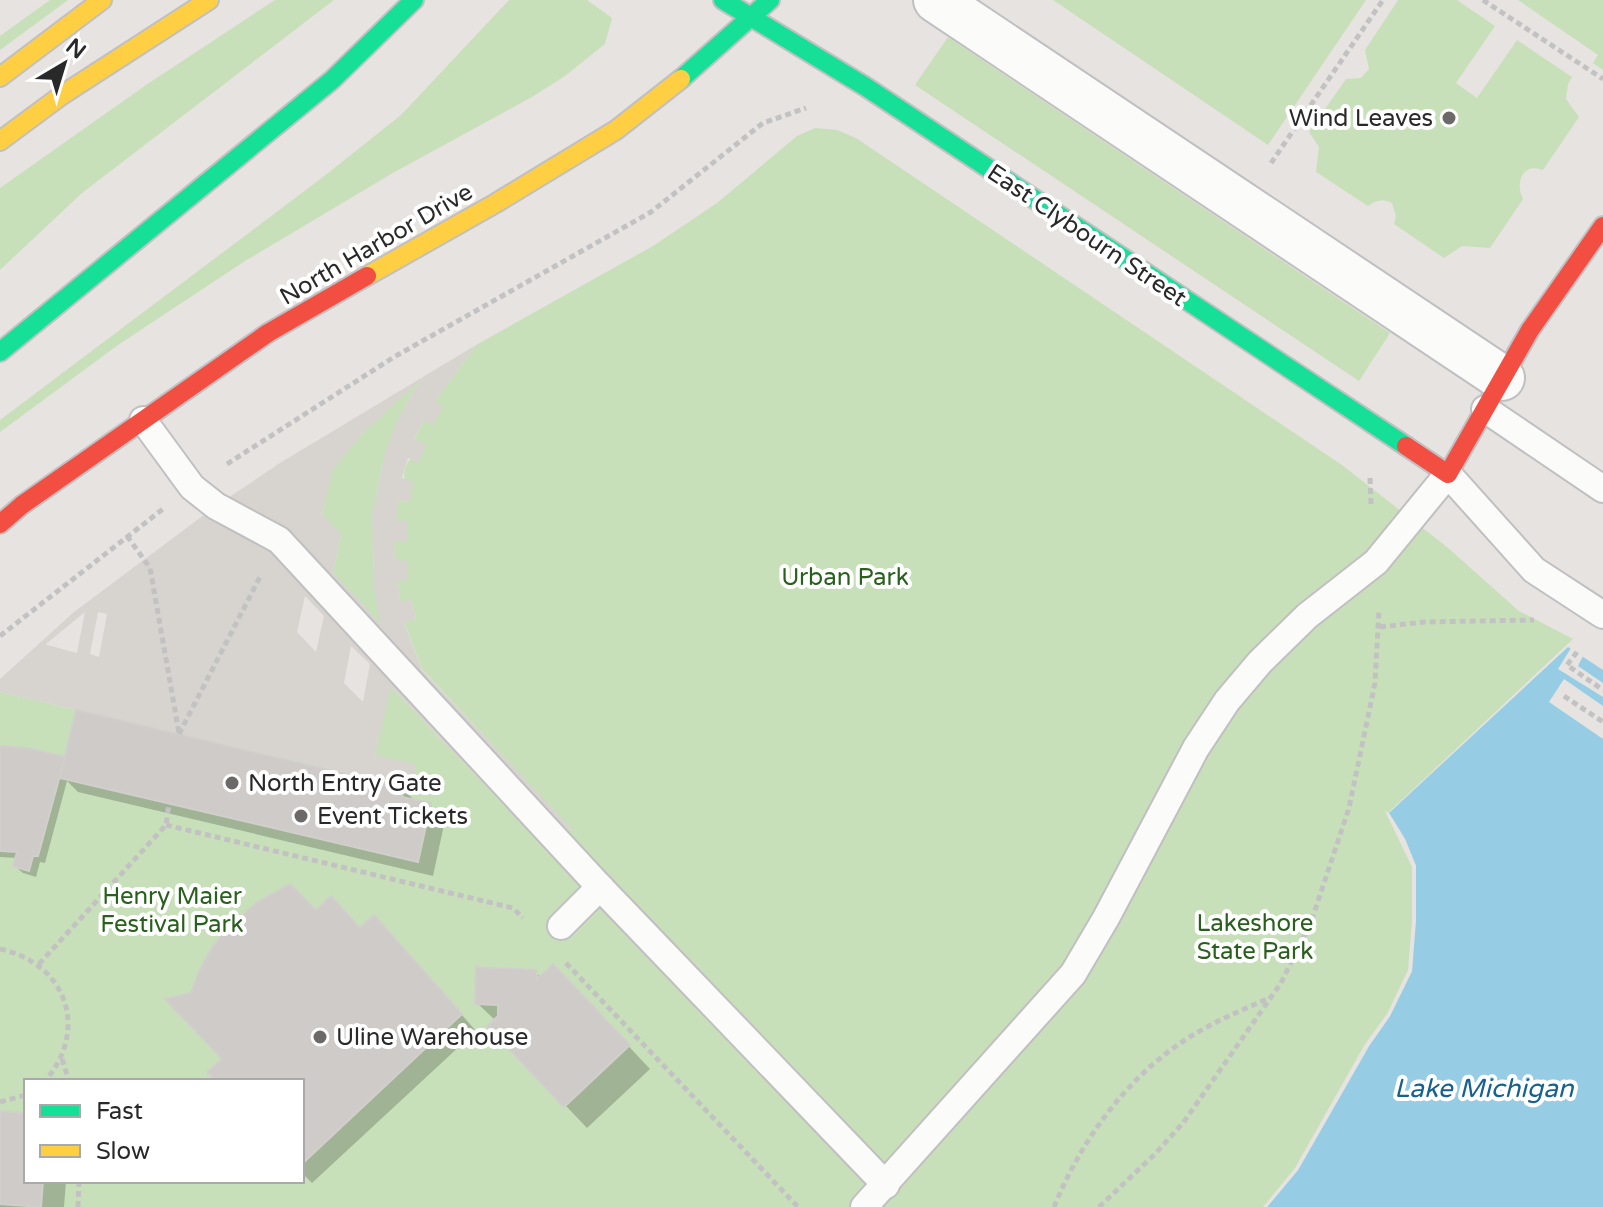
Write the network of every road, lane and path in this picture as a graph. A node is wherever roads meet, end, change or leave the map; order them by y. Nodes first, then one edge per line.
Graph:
1 (102, 0) edge
2 (209, 0) edge
3 (414, 0) edge
4 (723, 0) edge
5 (770, 0) edge
6 (936, 0) edge
7 (1383, 0) edge
8 (1483, 0) edge
9 (752, 19) junction
10 (0, 77) edge
11 (1603, 79) edge
12 (810, 107) dead end
13 (0, 141) edge
14 (1271, 163) dead end
15 (1603, 226) edge
16 (0, 352) edge
17 (1494, 394) junction
18 (143, 420) junction
19 (1369, 472) dead end
20 (1448, 474) junction
21 (192, 487) junction
22 (1603, 489) edge
23 (0, 524) edge
24 (127, 536) junction
25 (279, 540) junction
26 (1376, 562) junction
27 (1603, 615) edge
28 (1536, 620) dead end
29 (1380, 627) junction
30 (0, 636) edge
31 (1577, 652) dead end
32 (1603, 690) edge
33 (1564, 696) dead end
34 (1603, 722) edge
35 (169, 804) dead end
36 (166, 825) junction
37 (600, 887) junction
38 (524, 919) dead end
39 (561, 926) dead end
40 (0, 949) edge
41 (557, 954) dead end
42 (39, 964) junction
43 (1272, 997) junction
44 (62, 1058) junction
45 (46, 1079) edge
46 (68, 1079) edge
47 (24, 1096) edge
48 (0, 1102) edge
49 (79, 1183) edge
50 (886, 1185) junction
51 (78, 1207) edge
52 (798, 1207) edge
53 (864, 1207) edge
54 (1054, 1207) edge
55 (1099, 1207) edge

1 - 10 main road
2 - 13 main road
3 - 16 main road
4 - 9 main road, East Clybourn Street
5 - 9 main road, North Harbor Drive
6 - 17 street
7 - 14 path
8 - 11 path
9 - 18 main road, North Harbor Drive
9 - 20 main road, East Clybourn Street
12 - 21 path
15 - 17 main road
17 - 20 main road
17 - 22 lane
18 - 21 lane
18 - 23 main road, North Harbor Drive
19 - 26 path
20 - 26 lane
20 - 27 lane
21 - 24 path
21 - 25 lane
24 - 25 path
24 - 30 path
25 - 37 lane
26 - 29 path
26 - 50 lane
28 - 29 path
29 - 43 path
31 - 32 path
33 - 34 path
35 - 36 path
36 - 38 path
36 - 42 path
37 - 39 lane
37 - 50 lane
40 - 42 path
41 - 52 path
42 - 44 path
43 - 54 path
43 - 55 path
44 - 45 path
44 - 46 path
47 - 48 path
49 - 51 path
50 - 53 lane

